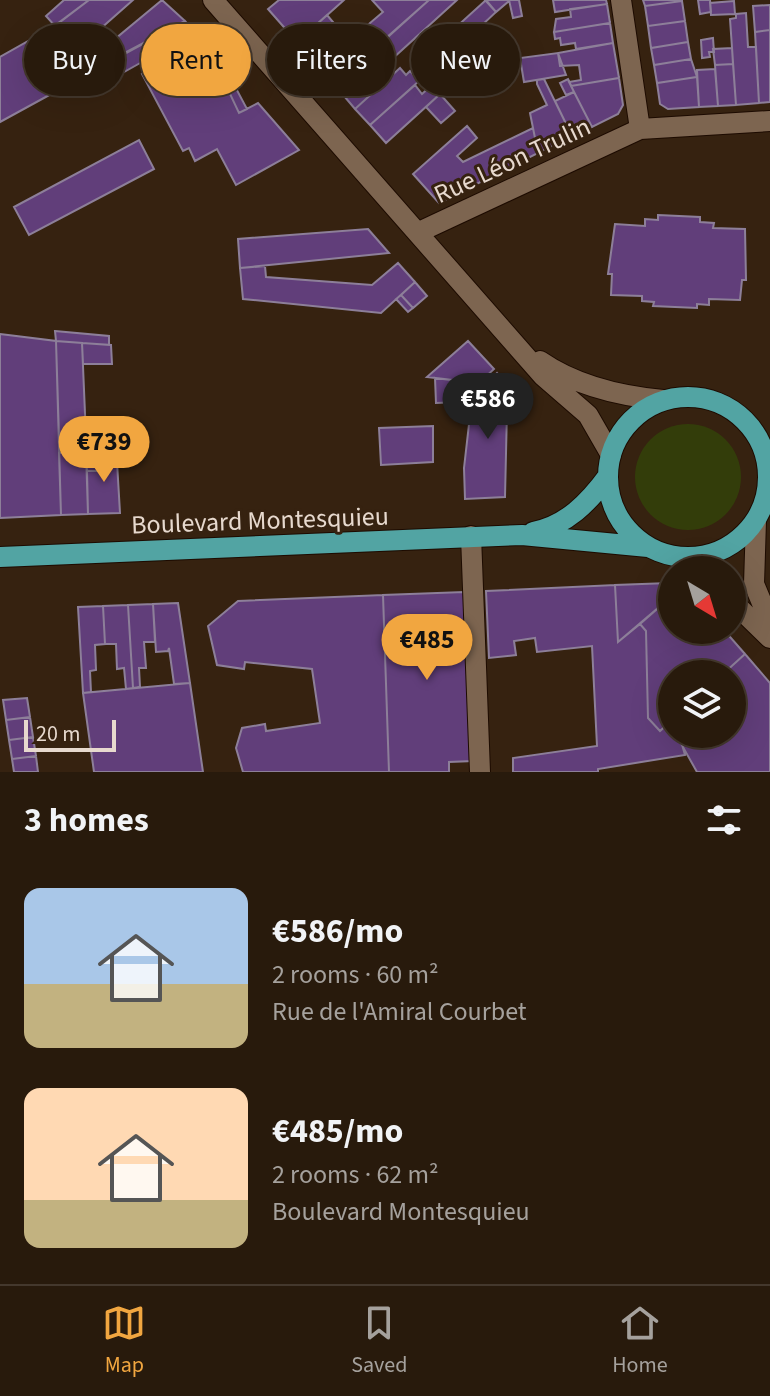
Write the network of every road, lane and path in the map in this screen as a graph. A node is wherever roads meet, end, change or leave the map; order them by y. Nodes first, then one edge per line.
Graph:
1 (213, 0) edge
2 (621, 0) edge
3 (770, 121) edge
4 (640, 129) junction
5 (419, 232) junction
6 (518, 343) junction
7 (663, 400) junction
8 (743, 418) junction
9 (770, 423) edge
10 (611, 455) junction
11 (608, 476) junction
12 (768, 495) edge
13 (756, 521) junction
14 (522, 535) junction
15 (471, 536) junction
16 (648, 547) junction
17 (677, 556) edge
18 (692, 556) edge
19 (0, 557) edge
20 (746, 615) edge
21 (770, 622) edge
22 (770, 638) edge
23 (480, 772) edge

1 - 5 street
2 - 4 street
3 - 4 street, Rue Léon Trulin
4 - 5 street, Rue Léon Trulin
5 - 6 street
6 - 7 street
6 - 10 street
7 - 8 main road
7 - 10 main road
8 - 9 main road
8 - 12 main road
10 - 11 main road
11 - 14 main road, Boulevard Montesquieu
11 - 16 main road
12 - 13 main road
13 - 18 main road
13 - 21 street
14 - 15 main road, Boulevard Montesquieu
14 - 16 main road, Boulevard Montesquieu
15 - 19 main road, Boulevard Montesquieu
15 - 23 street
16 - 17 main road
20 - 22 street

